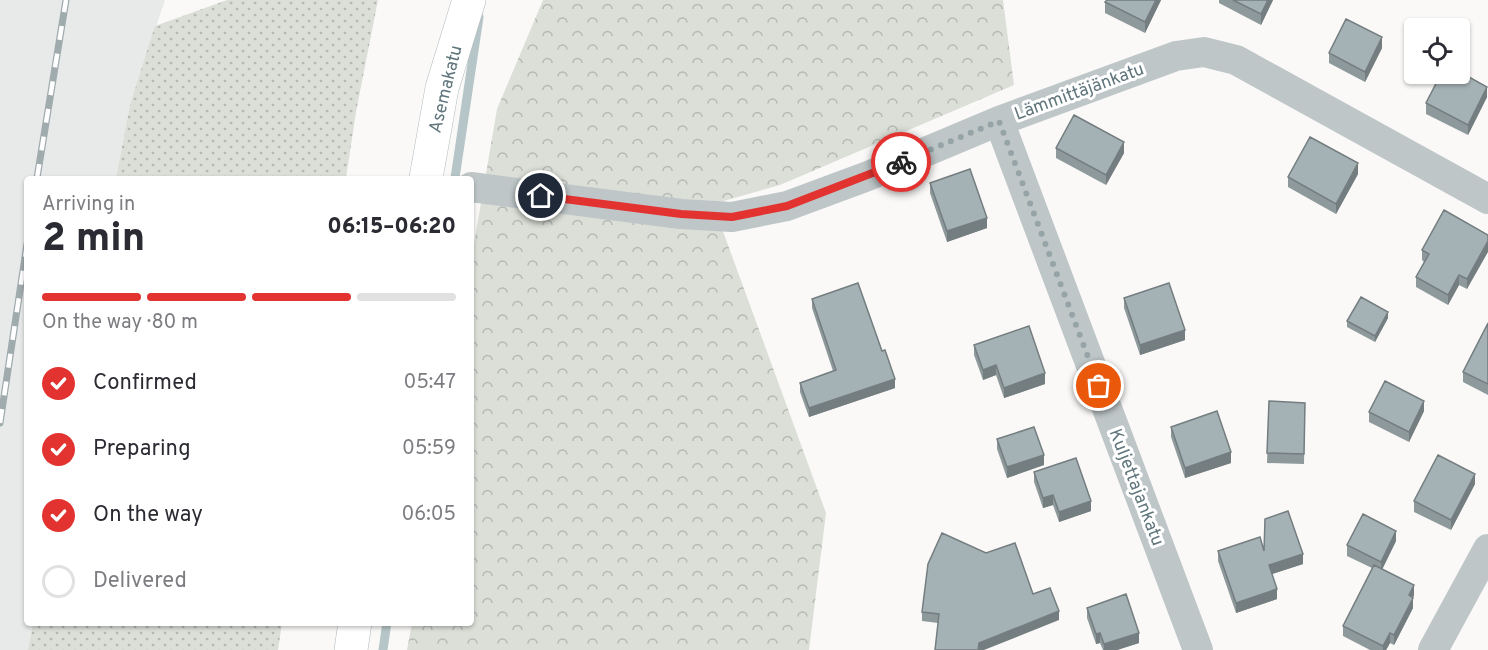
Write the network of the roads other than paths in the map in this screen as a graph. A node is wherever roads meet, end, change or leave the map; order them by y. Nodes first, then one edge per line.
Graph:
1 (469, 0) edge
2 (999, 121) junction
3 (426, 176) edge
4 (474, 187) edge
5 (1488, 199) edge
6 (1488, 549) edge
7 (354, 626) edge
8 (351, 650) edge
9 (1198, 650) edge
10 (1433, 650) edge

1 - 3 street, Asemakatu
2 - 4 street, Lämmittäjänkatu
2 - 5 street, Lämmittäjänkatu
2 - 9 street, Kuljettajankatu
6 - 10 street
7 - 8 street

